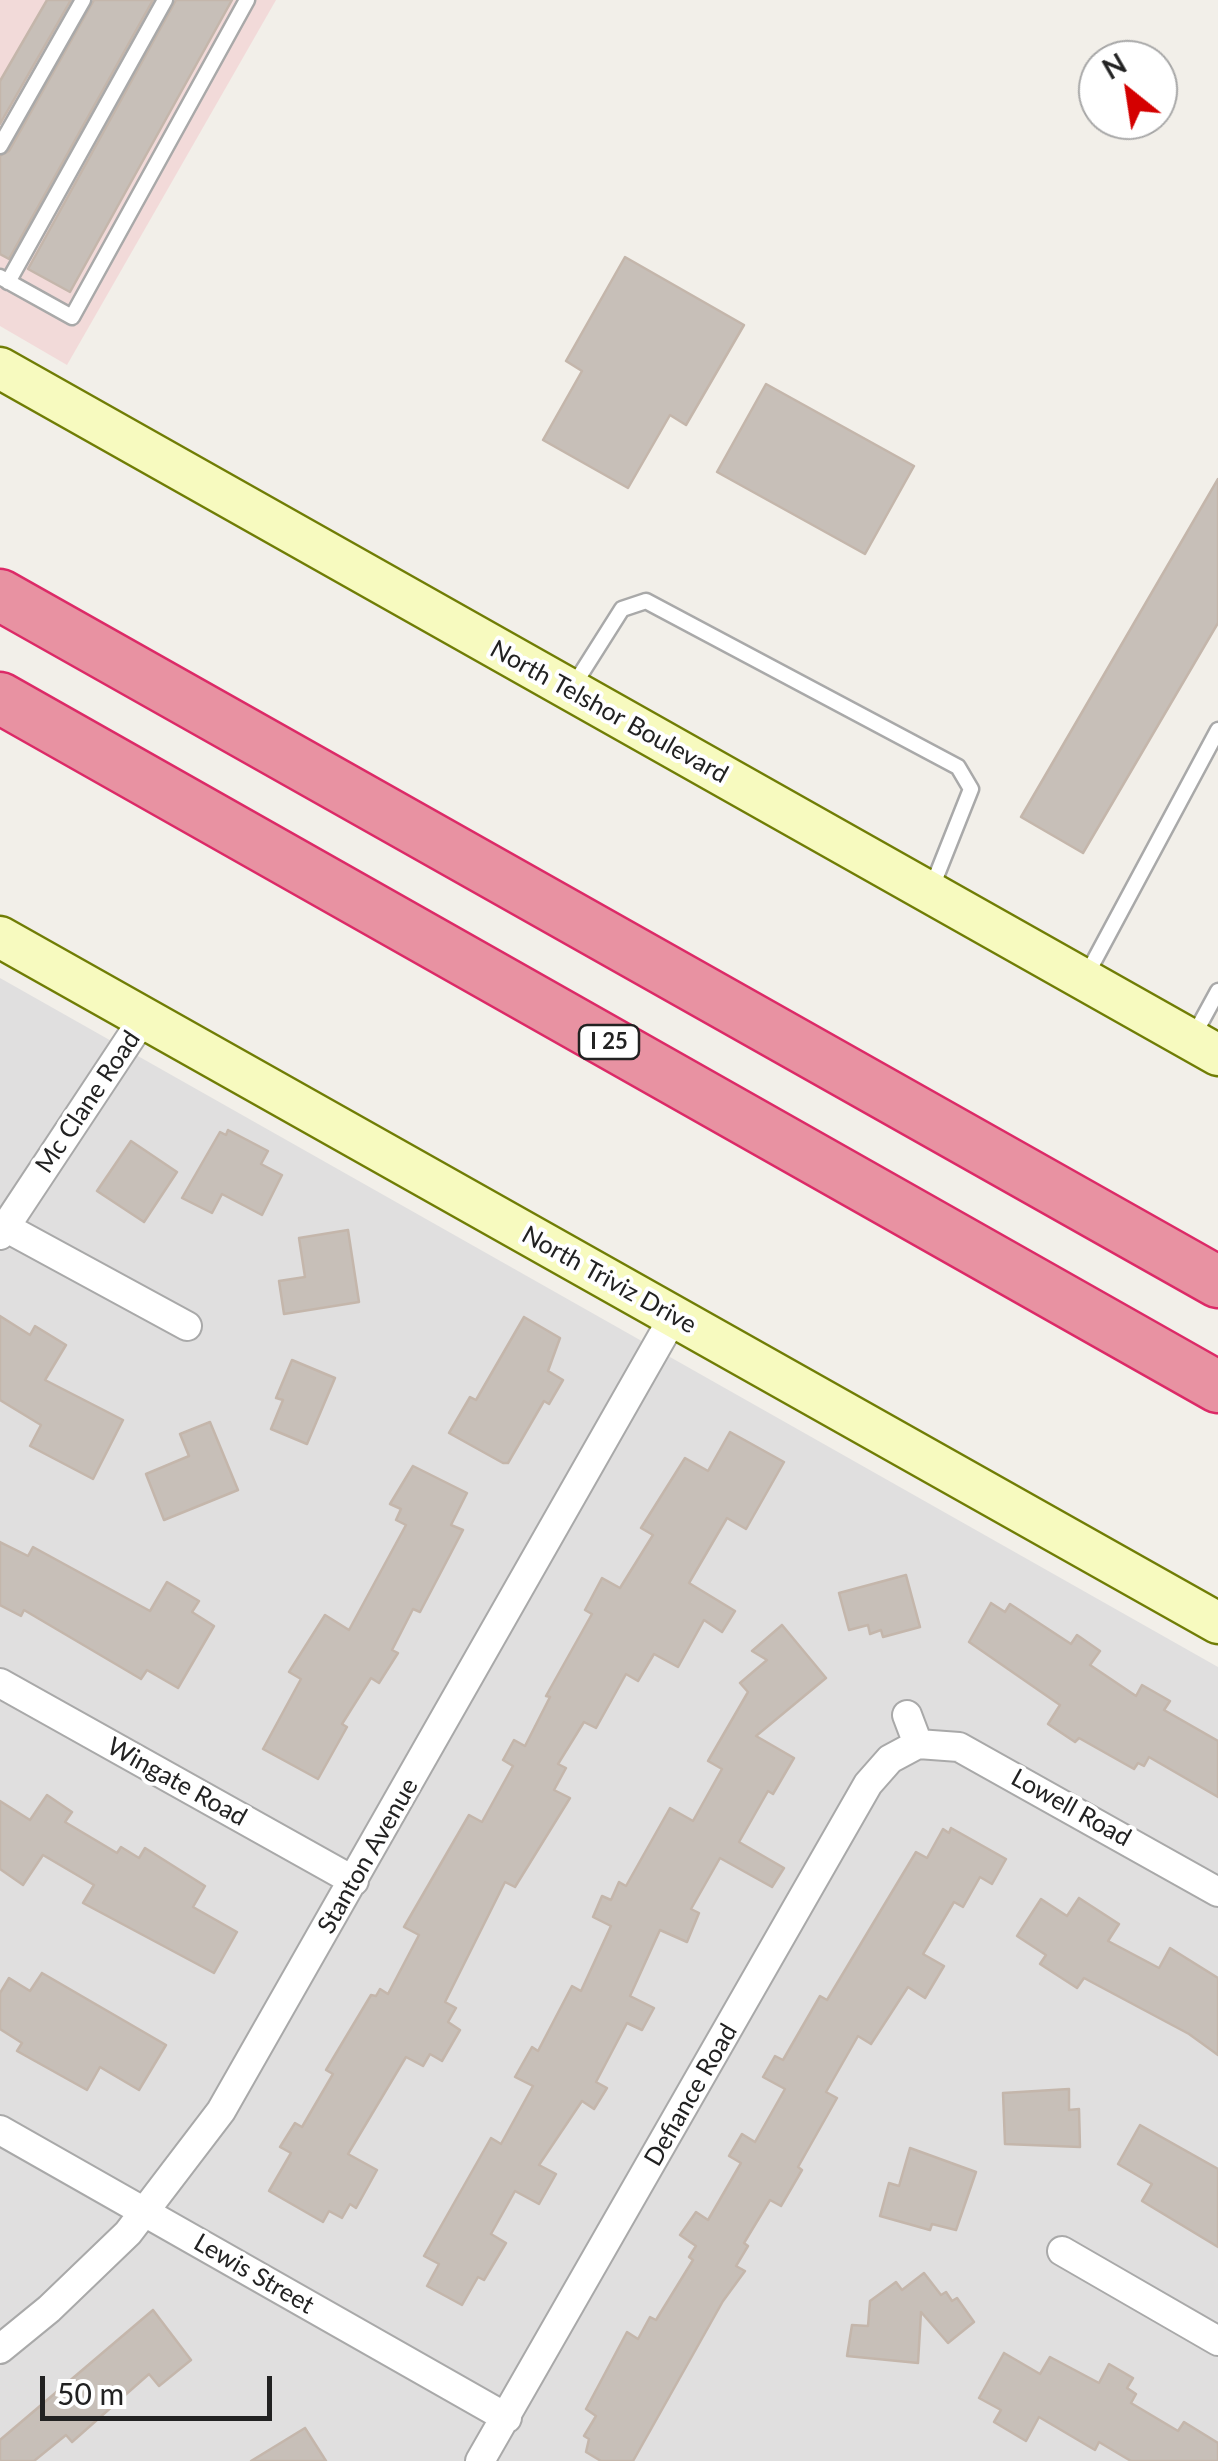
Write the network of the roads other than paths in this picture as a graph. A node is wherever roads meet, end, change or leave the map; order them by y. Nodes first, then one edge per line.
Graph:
1 (83, 0) edge
2 (165, 0) edge
3 (247, 0) edge
4 (0, 146) edge
5 (4, 280) edge
6 (0, 368) edge
7 (0, 595) edge
8 (571, 690) junction
9 (0, 698) edge
10 (1218, 730) edge
11 (930, 893) junction
12 (0, 938) edge
13 (1084, 980) junction
14 (1218, 991) edge
15 (144, 1019) junction
16 (1204, 1048) edge
17 (2, 1231) edge
18 (1218, 1282) edge
19 (674, 1316) junction
20 (187, 1326) dead end
21 (1218, 1386) edge
22 (1218, 1623) edge
23 (0, 1683) edge
24 (907, 1715) dead end
25 (918, 1744) junction
26 (354, 1881) junction
27 (1218, 1892) edge
28 (0, 2130) edge
29 (146, 2213) junction
30 (1062, 2252) dead end
31 (1218, 2341) edge
32 (0, 2349) edge
33 (508, 2418) junction
34 (480, 2461) edge

1 - 4 lane
2 - 5 lane
3 - 5 lane
6 - 8 street, North Telshor Boulevard
7 - 18 highway
8 - 11 street, North Telshor Boulevard
8 - 11 lane
9 - 21 highway, I 25
10 - 13 lane
11 - 13 street, North Telshor Boulevard
12 - 15 street, North Triviz Drive
13 - 16 street, North Telshor Boulevard
14 - 16 lane
15 - 17 street, Mc Clane Road
15 - 19 street, North Triviz Drive
17 - 20 street
19 - 22 street, North Triviz Drive
19 - 26 street, Stanton Avenue
23 - 26 street, Wingate Road
24 - 25 street
25 - 27 street, Lowell Road
25 - 33 street, Defiance Road
26 - 29 street, Stanton Avenue
28 - 29 street, Lewis Street
29 - 32 street, Stanton Avenue
29 - 33 street, Lewis Street
30 - 31 street
33 - 34 street, Defiance Road

